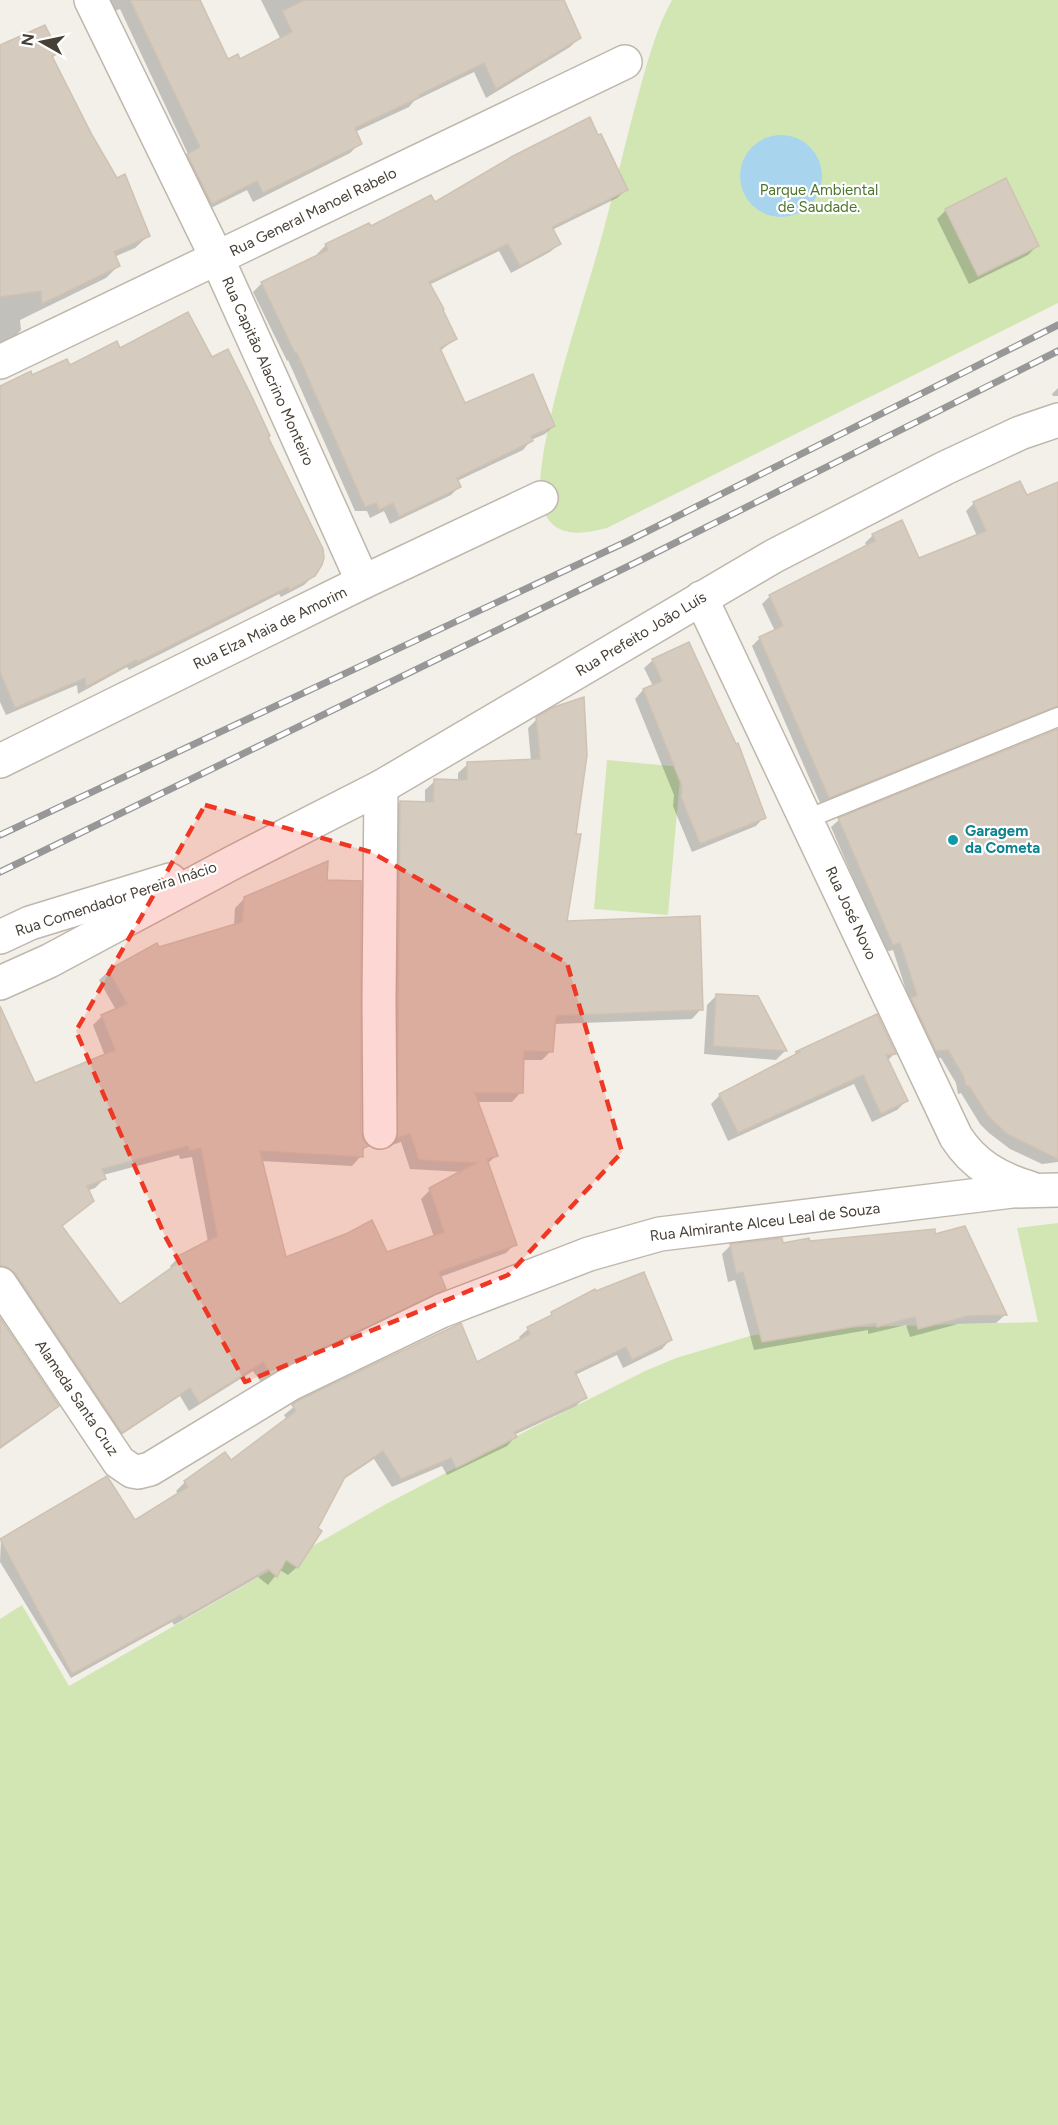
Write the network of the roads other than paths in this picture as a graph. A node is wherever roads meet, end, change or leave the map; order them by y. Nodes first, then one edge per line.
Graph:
1 (91, 0) edge
2 (625, 62) dead end
3 (217, 258) junction
4 (0, 362) edge
5 (1058, 420) edge
6 (542, 498) dead end
7 (363, 582) junction
8 (701, 598) junction
9 (1058, 717) edge
10 (0, 761) edge
11 (381, 788) junction
12 (807, 819) junction
13 (232, 863) junction
14 (0, 937) edge
15 (0, 983) edge
16 (380, 1132) dead end
17 (1036, 1191) edge
18 (0, 1284) edge
19 (172, 1456) joint

1 - 3 street, Rua Capitão Alacrino Monteiro
2 - 3 street, Rua General Manoel Rabelo
3 - 4 street, Rua General Manoel Rabelo
3 - 7 street, Rua Capitão Alacrino Monteiro
5 - 8 street, Rua Prefeito João Luís
6 - 7 street, Rua Elza Maia de Amorim
7 - 10 street, Rua Elza Maia de Amorim
8 - 11 street, Rua Prefeito João Luís
8 - 12 street, Rua José Novo
9 - 12 lane
11 - 13 street, Rua Prefeito João Luís
11 - 16 street
12 - 17 street, Rua José Novo
13 - 14 street, Rua Comendador Pereira Inácio
13 - 15 street
17 - 19 street, Rua Almirante Alceu Leal de Souza
18 - 19 street, Alameda Santa Cruz

